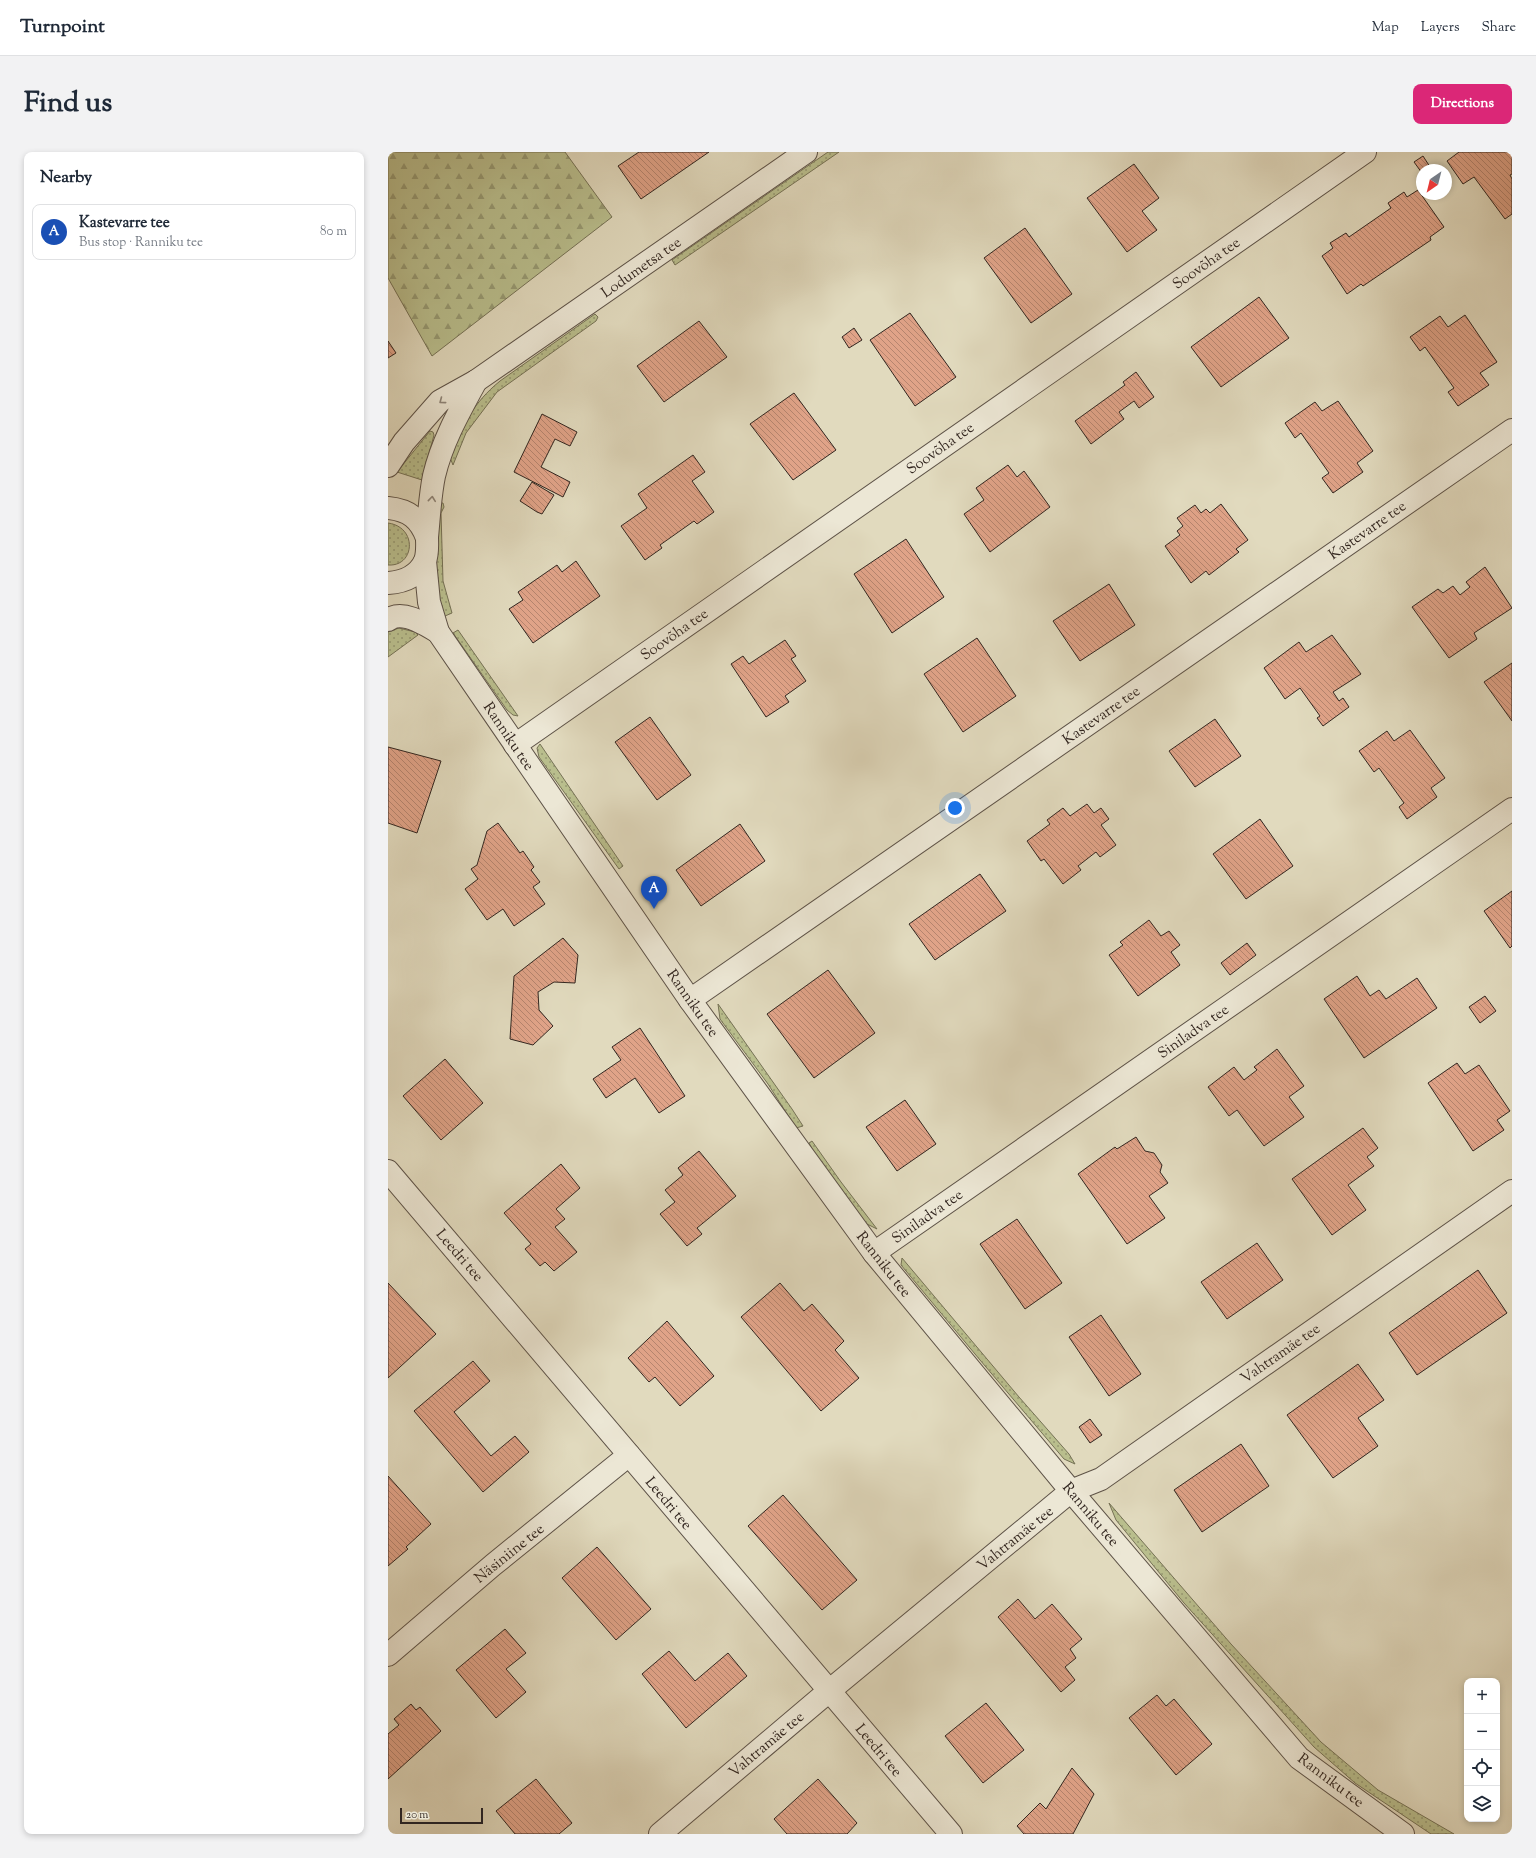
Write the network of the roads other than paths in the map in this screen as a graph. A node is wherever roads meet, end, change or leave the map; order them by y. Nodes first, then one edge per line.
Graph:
1 (806, 152) edge
2 (1365, 152) edge
3 (476, 381) junction
4 (1512, 430) edge
5 (388, 466) edge
6 (388, 508) edge
7 (427, 538) junction
8 (425, 561) junction
9 (395, 587) edge
10 (388, 620) edge
11 (432, 628) junction
12 (515, 745) junction
13 (1512, 809) edge
14 (690, 1000) junction
15 (388, 1171) edge
16 (1512, 1191) edge
17 (874, 1253) junction
18 (629, 1455) junction
19 (1072, 1491) junction
20 (389, 1653) edge
21 (829, 1691) junction
22 (660, 1834) edge
23 (951, 1834) edge
24 (1403, 1834) edge

1 - 3 street, Lodumetsa tee
2 - 12 street, Soovõha tee
3 -> 5 street, Lodumetsa tee
7 -> 3 street
4 - 14 street, Kastevarre tee
6 - 7 street
7 - 8 street
8 - 9 street
8 - 11 street
9 - 11 street
10 - 11 street
11 - 12 street, Ranniku tee
12 - 14 street, Ranniku tee
13 - 17 street, Siniladva tee
14 - 17 street, Ranniku tee
15 - 18 street, Leedri tee
16 - 19 street, Vahtramäe tee
17 - 19 street, Ranniku tee
18 - 20 street, Näsiniine tee
18 - 21 street, Leedri tee
19 - 21 street, Vahtramäe tee
19 - 24 street, Ranniku tee
21 - 22 street, Vahtramäe tee
21 - 23 street, Leedri tee

